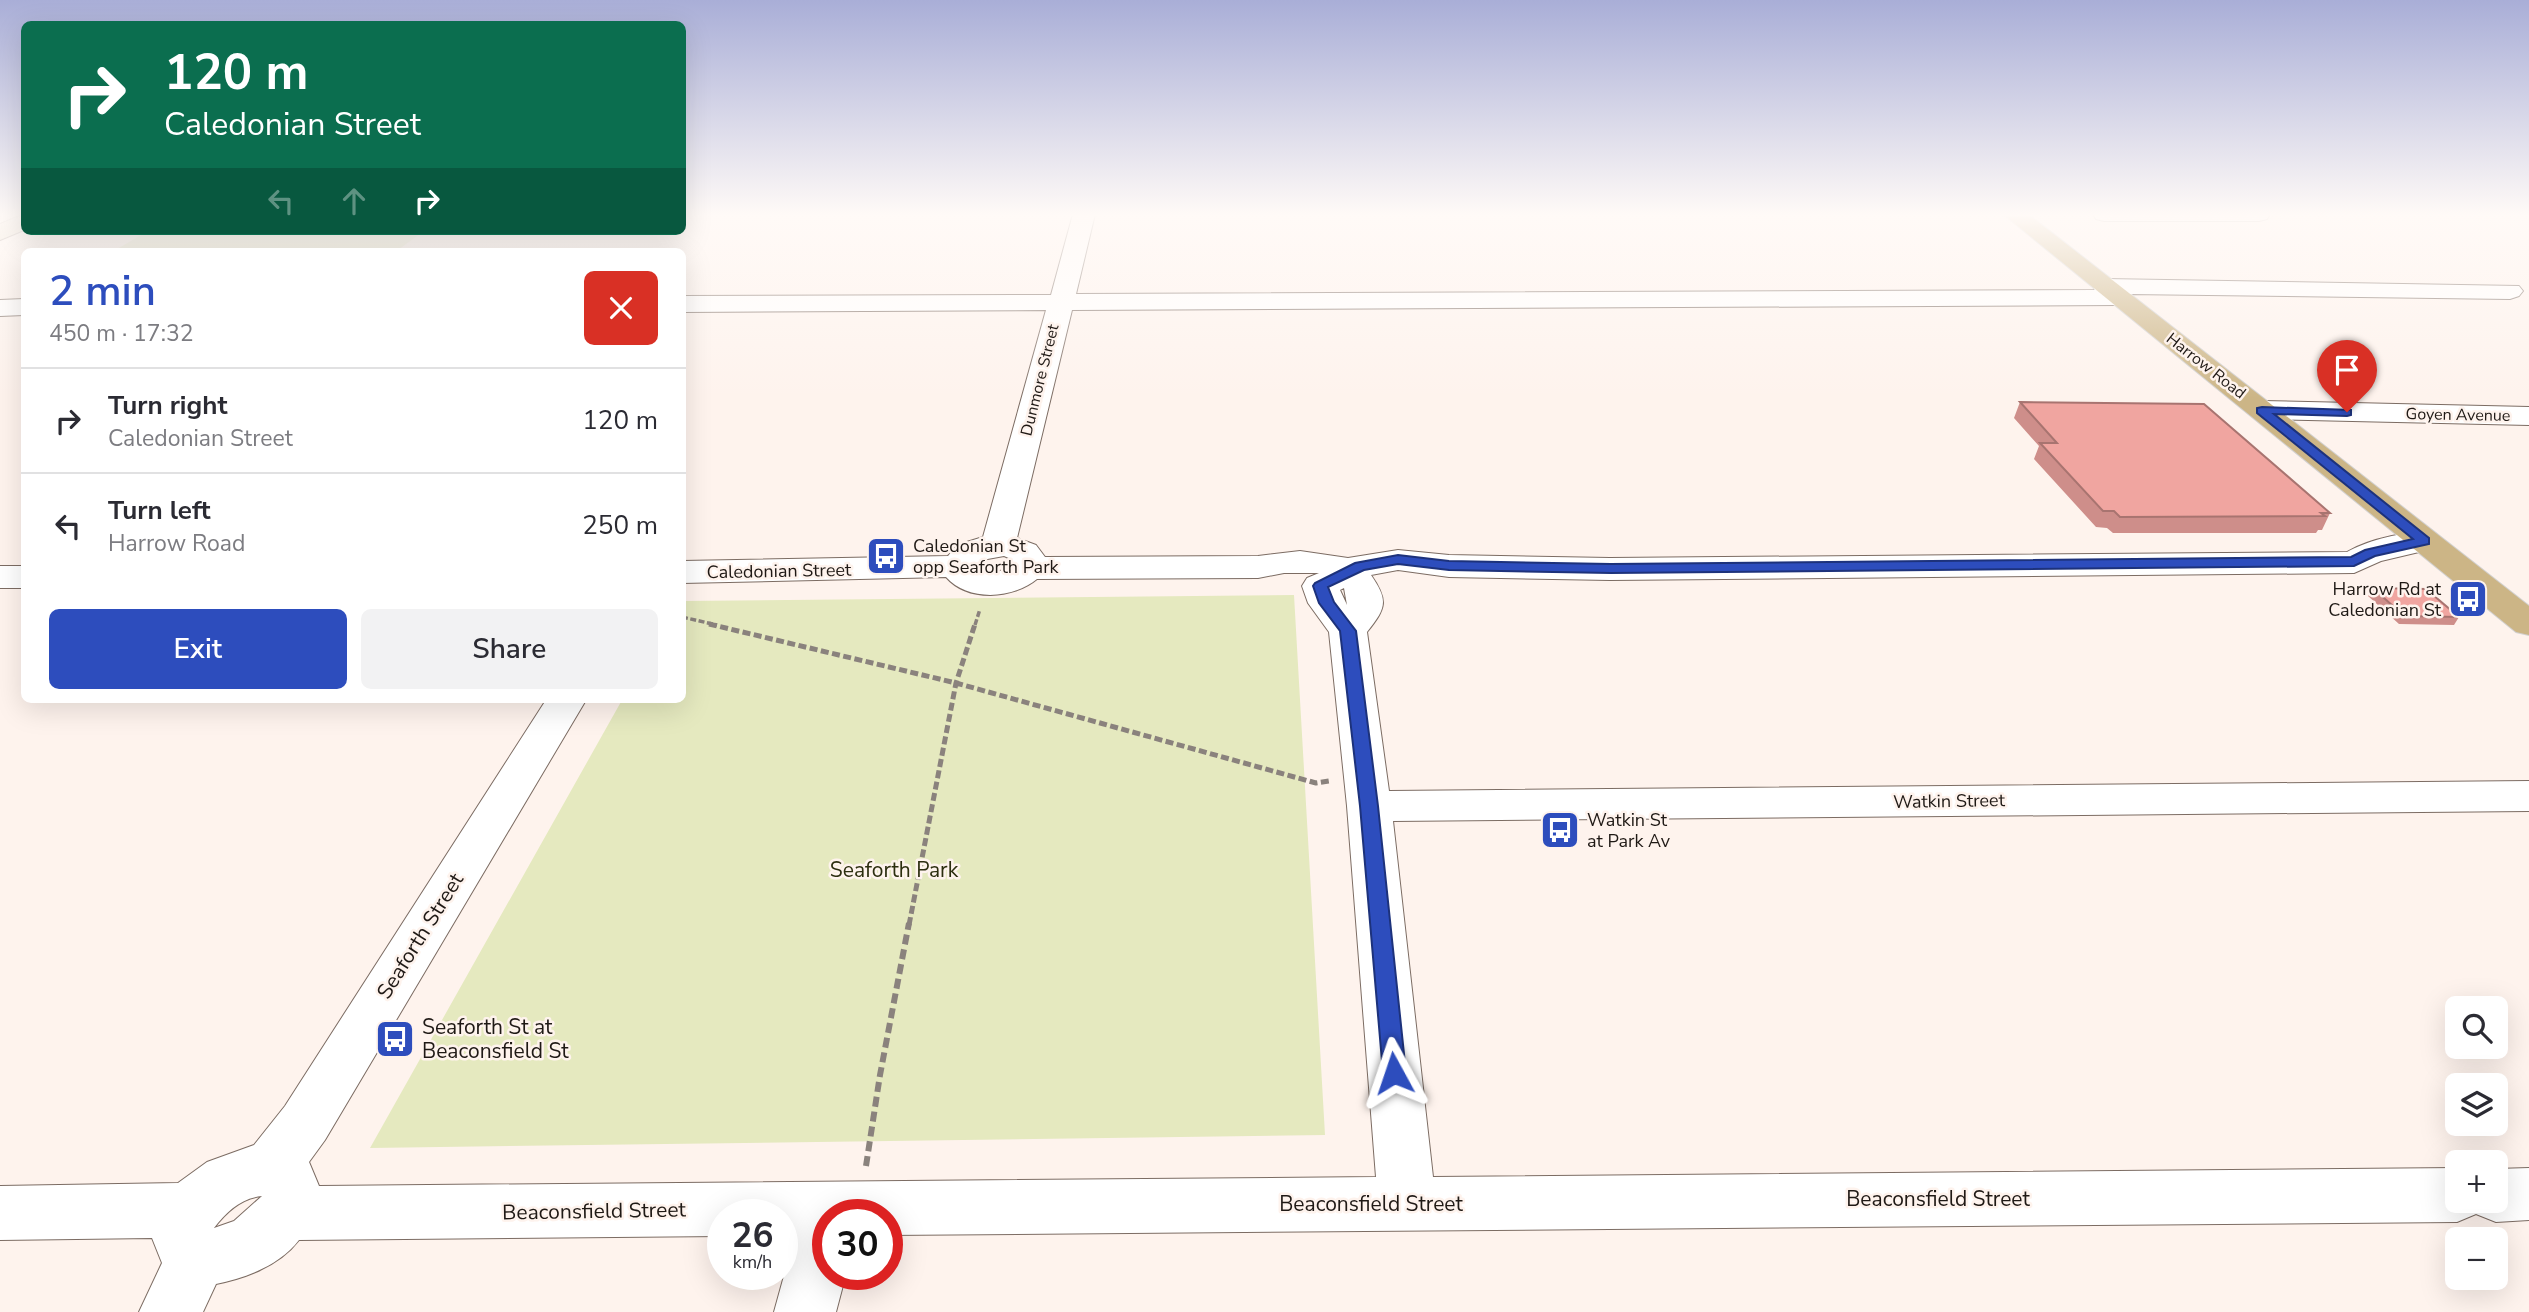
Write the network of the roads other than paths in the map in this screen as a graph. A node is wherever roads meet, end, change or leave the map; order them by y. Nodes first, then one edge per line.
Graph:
1 (1067, 275) edge
2 (2090, 275) edge
3 (2510, 291) dead end
4 (2111, 292) junction
5 (1060, 302) junction
6 (686, 304) edge
7 (21, 307) edge
8 (0, 308) edge
9 (2262, 410) junction
10 (2529, 416) edge
11 (2424, 541) junction
12 (998, 546) junction
13 (1028, 568) junction
14 (686, 572) edge
15 (973, 575) junction
16 (21, 577) edge
17 (0, 578) edge
18 (1347, 580) junction
19 (2529, 624) edge
20 (564, 703) edge
21 (1367, 791) junction
22 (2529, 796) edge
23 (278, 1191) junction
24 (2529, 1194) edge
25 (2445, 1195) edge
26 (2508, 1195) edge
27 (1407, 1204) junction
28 (0, 1213) edge
29 (812, 1213) edge
30 (903, 1213) edge
31 (195, 1233) junction
32 (812, 1290) edge
33 (170, 1312) edge
34 (805, 1312) edge

1 - 5 street, Dunmore Street
2 - 4 main road, Harrow Road
3 - 4 street
4 - 5 street
4 - 9 main road, Harrow Road
5 - 6 street
5 - 12 street, Dunmore Street
7 - 8 street
9 - 10 street, Goyen Avenue
9 - 11 main road, Harrow Road
11 - 18 street
11 - 19 main road, Harrow Road
12 - 13 street
12 - 15 street
13 - 15 street
13 - 18 street
14 - 15 street, Caledonian Street
16 - 17 street
18 - 21 street
20 - 23 street, Seaforth Street
21 - 22 street, Watkin Street
21 - 27 street
23 - 29 street, Beaconsfield Street
23 - 31 street, Seaforth Street
24 - 26 street
25 - 27 street, Beaconsfield Street
27 - 30 street, Beaconsfield Street
28 - 31 street
31 - 33 street
32 - 34 street

